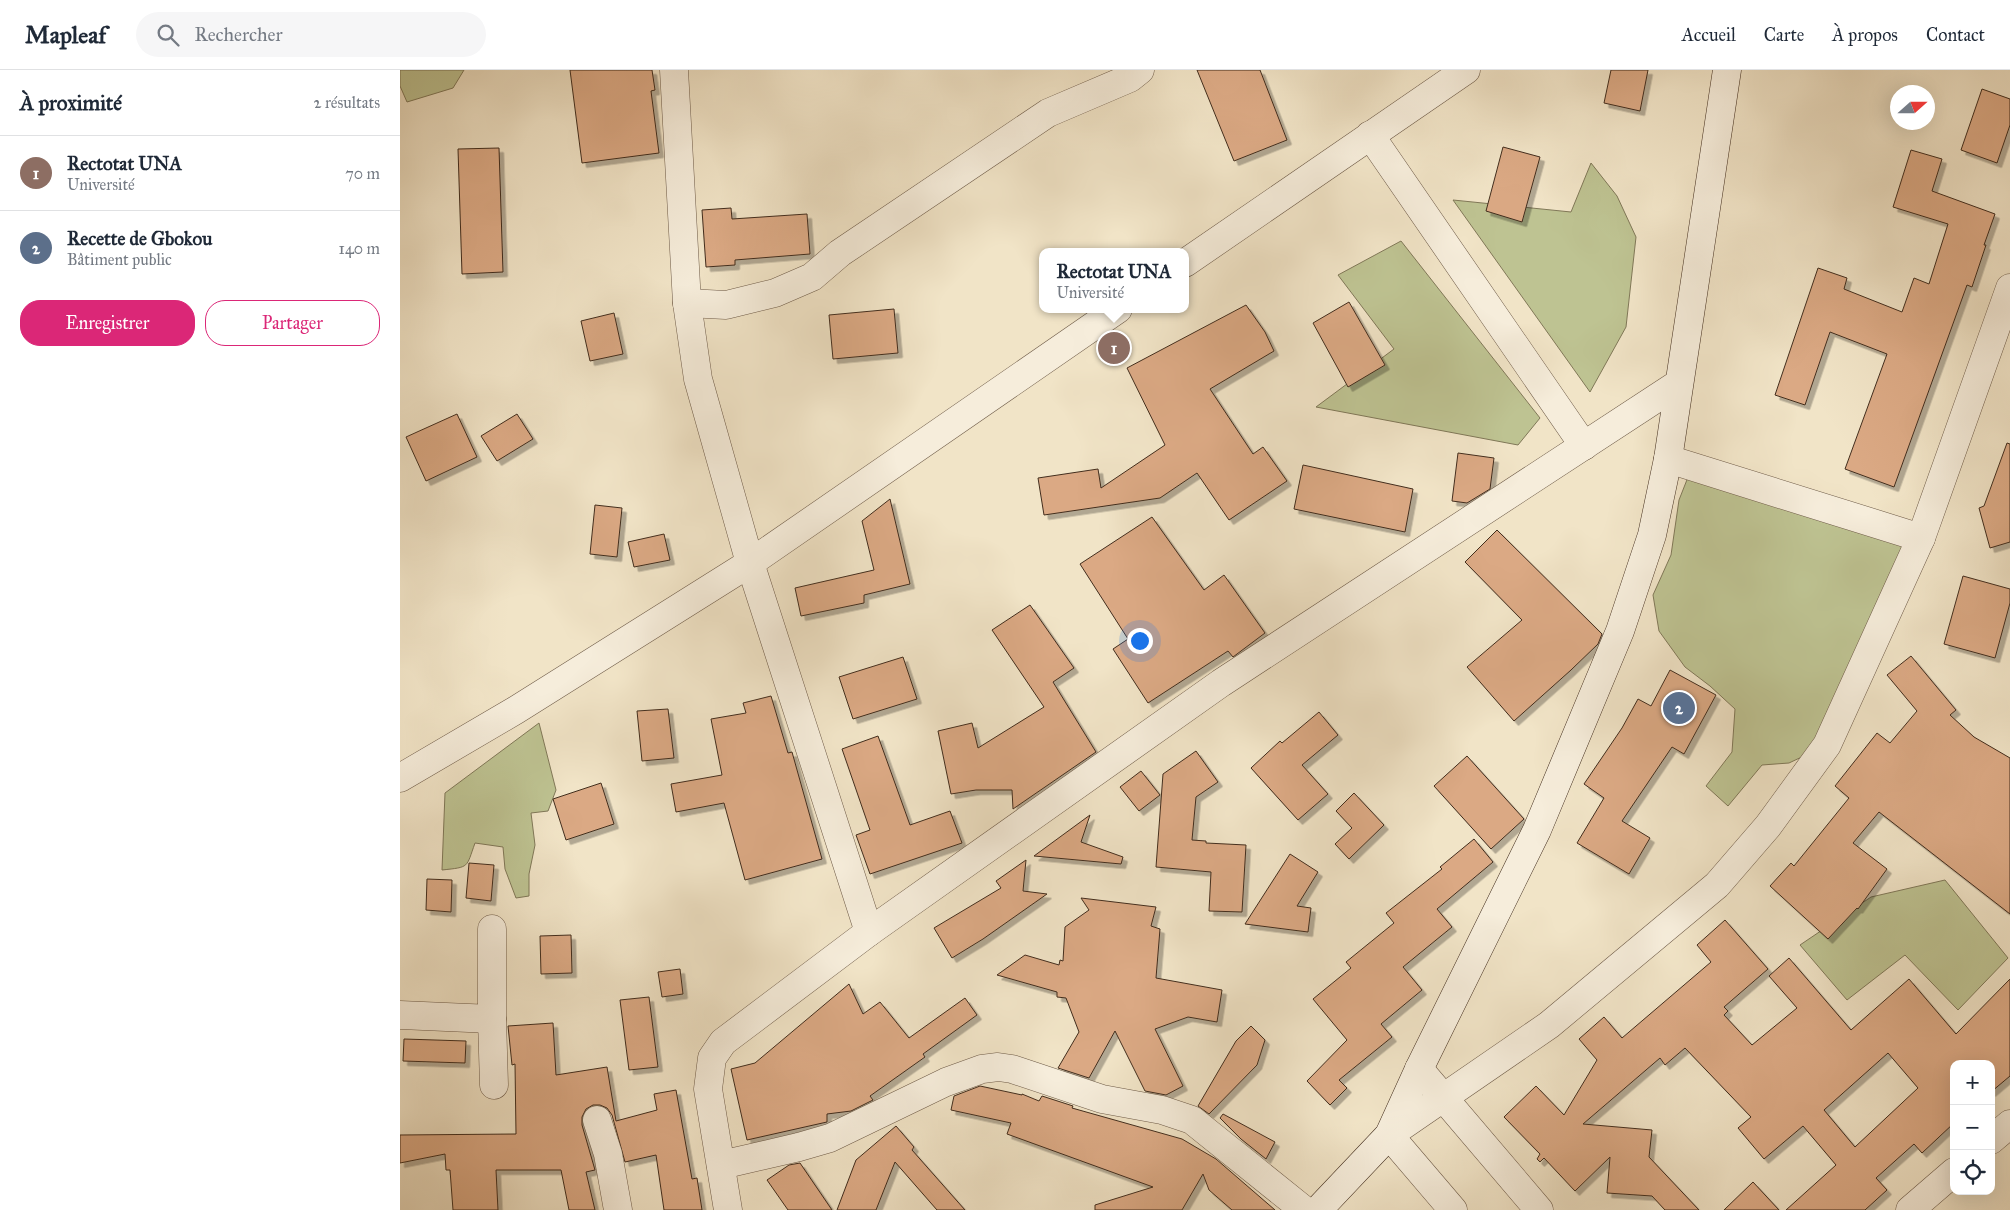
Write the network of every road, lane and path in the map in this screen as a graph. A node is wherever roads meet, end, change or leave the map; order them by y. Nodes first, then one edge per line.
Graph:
1 (674, 70) edge
2 (1140, 70) edge
3 (1466, 70) edge
4 (1726, 70) edge
5 (1370, 135) junction
6 (1189, 260) edge
7 (2010, 288) edge
8 (687, 303) junction
9 (1112, 313) edge
10 (1678, 384) junction
11 (1584, 446) junction
12 (1668, 459) junction
13 (1921, 538) junction
14 (750, 563) junction
15 (400, 778) edge
16 (492, 929) dead end
17 (869, 932) junction
18 (400, 1015) edge
19 (492, 1019) junction
20 (1419, 1069) junction
21 (494, 1084) dead end
22 (1444, 1099) junction
23 (597, 1120) dead end
24 (2010, 1124) edge
25 (1389, 1135) junction
26 (1995, 1137) edge
27 (721, 1165) junction
28 (1950, 1175) edge
29 (618, 1210) edge
30 (728, 1210) edge
31 (1304, 1210) edge
32 (1318, 1210) edge
33 (1453, 1210) edge
34 (1539, 1210) edge
35 (1910, 1210) edge

1 - 8 street
2 - 8 street
3 - 5 street
4 - 10 street
5 - 6 street
5 - 11 street
7 - 13 street
8 - 14 street
9 - 14 street
10 - 11 street
10 - 12 street
11 - 17 street
12 - 13 street
12 - 20 street
13 - 22 street
14 - 15 street
14 - 17 street
16 - 19 street
17 - 27 street
18 - 19 street
19 - 21 street
20 - 22 street
20 - 25 street
22 - 25 street
22 - 34 street
23 - 29 street
24 - 26 street
25 - 32 street
25 - 33 street
27 - 30 street
27 - 31 street
28 - 35 street

